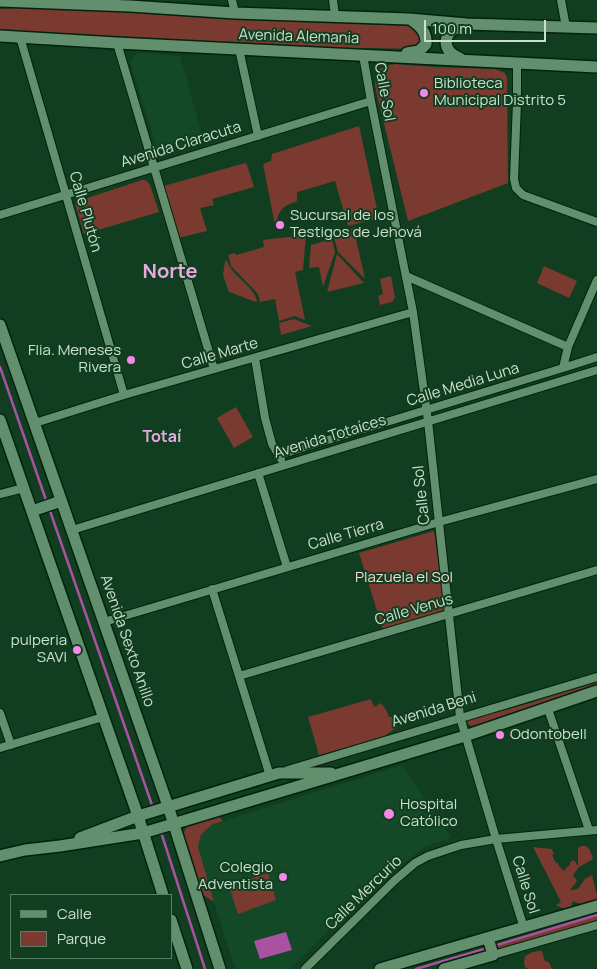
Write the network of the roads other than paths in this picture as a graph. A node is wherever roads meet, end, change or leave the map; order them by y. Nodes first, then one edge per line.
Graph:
1 (23, 0) edge
2 (232, 0) edge
3 (332, 0) edge
4 (561, 0) edge
5 (0, 1) edge
6 (130, 3) edge
7 (235, 13) junction
8 (335, 16) junction
9 (410, 20) junction
10 (520, 25) junction
11 (566, 27) junction
12 (597, 28) edge
13 (0, 36) edge
14 (20, 37) junction
15 (117, 43) junction
16 (240, 50) junction
17 (364, 55) junction
18 (381, 56) junction
19 (461, 60) junction
20 (517, 63) junction
21 (597, 67) edge
22 (371, 101) junction
23 (258, 136) junction
24 (154, 168) junction
25 (66, 195) junction
26 (0, 216) edge
27 (597, 222) edge
28 (406, 276) junction
29 (597, 280) edge
30 (413, 312) junction
31 (0, 325) edge
32 (568, 347) junction
33 (597, 357) edge
34 (255, 358) junction
35 (563, 368) junction
36 (214, 370) junction
37 (597, 370) edge
38 (124, 395) junction
39 (426, 410) junction
40 (0, 420) edge
41 (428, 421) junction
42 (34, 423) junction
43 (279, 455) junction
44 (285, 466) junction
45 (258, 473) junction
46 (597, 479) edge
47 (24, 488) junction
48 (0, 494) edge
49 (47, 505) junction
50 (439, 522) junction
51 (72, 530) junction
52 (286, 567) junction
53 (597, 570) edge
54 (212, 589) junction
55 (449, 614) junction
56 (104, 622) junction
57 (239, 676) junction
58 (597, 676) edge
59 (597, 691) edge
60 (548, 709) junction
61 (0, 713) edge
62 (103, 716) junction
63 (460, 717) junction
64 (465, 736) junction
65 (11, 745) junction
66 (0, 748) edge
67 (345, 773) junction
68 (275, 774) junction
69 (166, 807) junction
70 (140, 815) junction
71 (172, 825) junction
72 (593, 830) edge
73 (145, 832) junction
74 (496, 839) junction
75 (60, 846) junction
76 (0, 856) edge
77 (163, 894) edge
78 (597, 906) edge
79 (172, 923) edge
80 (597, 925) edge
81 (524, 928) junction
82 (488, 938) junction
83 (493, 955) junction
84 (472, 965) edge
85 (187, 969) edge
86 (220, 969) edge
87 (305, 969) edge
88 (380, 969) edge
89 (444, 969) edge

1 - 5 main road, Avenida Alemania
1 - 6 main road, Avenida Alemania
2 - 7 street
3 - 8 street
4 - 11 street
6 - 7 main road, Avenida Alemania
7 - 8 main road, Avenida Alemania
8 - 9 main road, Avenida Alemania
9 - 10 main road, Avenida Alemania
9 - 18 main road
10 - 11 main road, Avenida Alemania
10 - 19 main road
11 - 12 main road, Avenida Alemania
13 - 14 main road, Avenida Alemania
14 - 15 main road, Avenida Alemania
14 - 25 street, Calle Plutón
15 - 16 main road, Avenida Alemania
15 - 24 street
16 - 17 main road, Avenida Alemania
16 - 23 street
17 - 18 main road, Avenida Alemania
17 - 22 street, Calle Sol
18 - 19 main road, Avenida Alemania
19 - 20 main road, Avenida Alemania
20 - 21 main road, Avenida Alemania
20 - 27 street
22 - 23 street, Avenida Claracuta
22 - 28 street, Calle Sol
23 - 24 street, Avenida Claracuta
24 - 25 street, Avenida Claracuta
24 - 36 street
25 - 26 street, Avenida Claracuta
25 - 38 street, Calle Plutón
28 - 30 street, Calle Sol
28 - 32 street
29 - 32 street
30 - 34 street, Calle Marte
30 - 39 street, Calle Sol
31 - 42 main road, Avenida Sexto Anillo
32 - 35 street
33 - 35 street, Calle Media Luna
34 - 36 street, Calle Marte
34 - 43 street
35 - 39 street, Calle Media Luna
36 - 38 street, Calle Marte
37 - 41 street, Avenida Totaíces
38 - 42 street, Calle Marte
39 - 41 street, Calle Sol
39 - 43 street, Calle Media Luna
40 - 47 main road, Avenida Sexto Anillo
41 - 44 street, Avenida Totaíces
41 - 50 street, Calle Sol
42 - 49 main road, Avenida Sexto Anillo
43 - 44 street
44 - 45 street, Avenida Totaíces
45 - 51 street, Avenida Totaíces
45 - 52 street
46 - 50 street, Calle Tierra
47 - 48 street
47 - 49 main road, Avenida Sexto Anillo
49 - 51 main road, Avenida Sexto Anillo
49 - 62 main road, Avenida Sexto Anillo
50 - 52 street, Calle Tierra
50 - 55 street, Calle Sol
51 - 56 main road, Avenida Sexto Anillo
52 - 54 street, Calle Tierra
53 - 55 street, Calle Venus
54 - 56 street, Calle Tierra
54 - 57 street
55 - 57 street, Calle Venus
55 - 63 street, Calle Sol
56 - 69 main road, Avenida Sexto Anillo
57 - 68 street
58 - 63 street, Avenida Beni
59 - 60 main road, Avenida Beni
60 - 64 main road, Avenida Beni
60 - 72 street
61 - 65 street
62 - 65 street
62 - 70 main road, Avenida Sexto Anillo
63 - 64 street, Calle Sol
63 - 68 street, Avenida Beni
64 - 67 main road, Avenida Beni
64 - 74 street, Calle Sol
65 - 66 street
67 - 68 main road, Avenida Beni
67 - 71 main road, Avenida Beni
68 - 69 main road, Avenida Beni
69 - 70 main road, Avenida Beni
69 - 71 main road, Avenida Sexto Anillo
70 - 73 main road, Avenida Sexto Anillo
70 - 75 main road, Avenida Beni
71 - 73 main road, Avenida Beni
71 - 86 main road, Avenida Sexto Anillo
72 - 74 street, Calle Mercurio
73 - 75 main road, Avenida Beni
73 - 77 main road, Avenida Sexto Anillo
74 - 81 street, Calle Sol
74 - 87 street, Calle Mercurio
75 - 76 main road, Avenida Beni
78 - 81 main road
79 - 85 main road
80 - 83 street
81 - 82 main road
82 - 83 main road
82 - 88 main road
83 - 84 main road
84 - 89 main road

